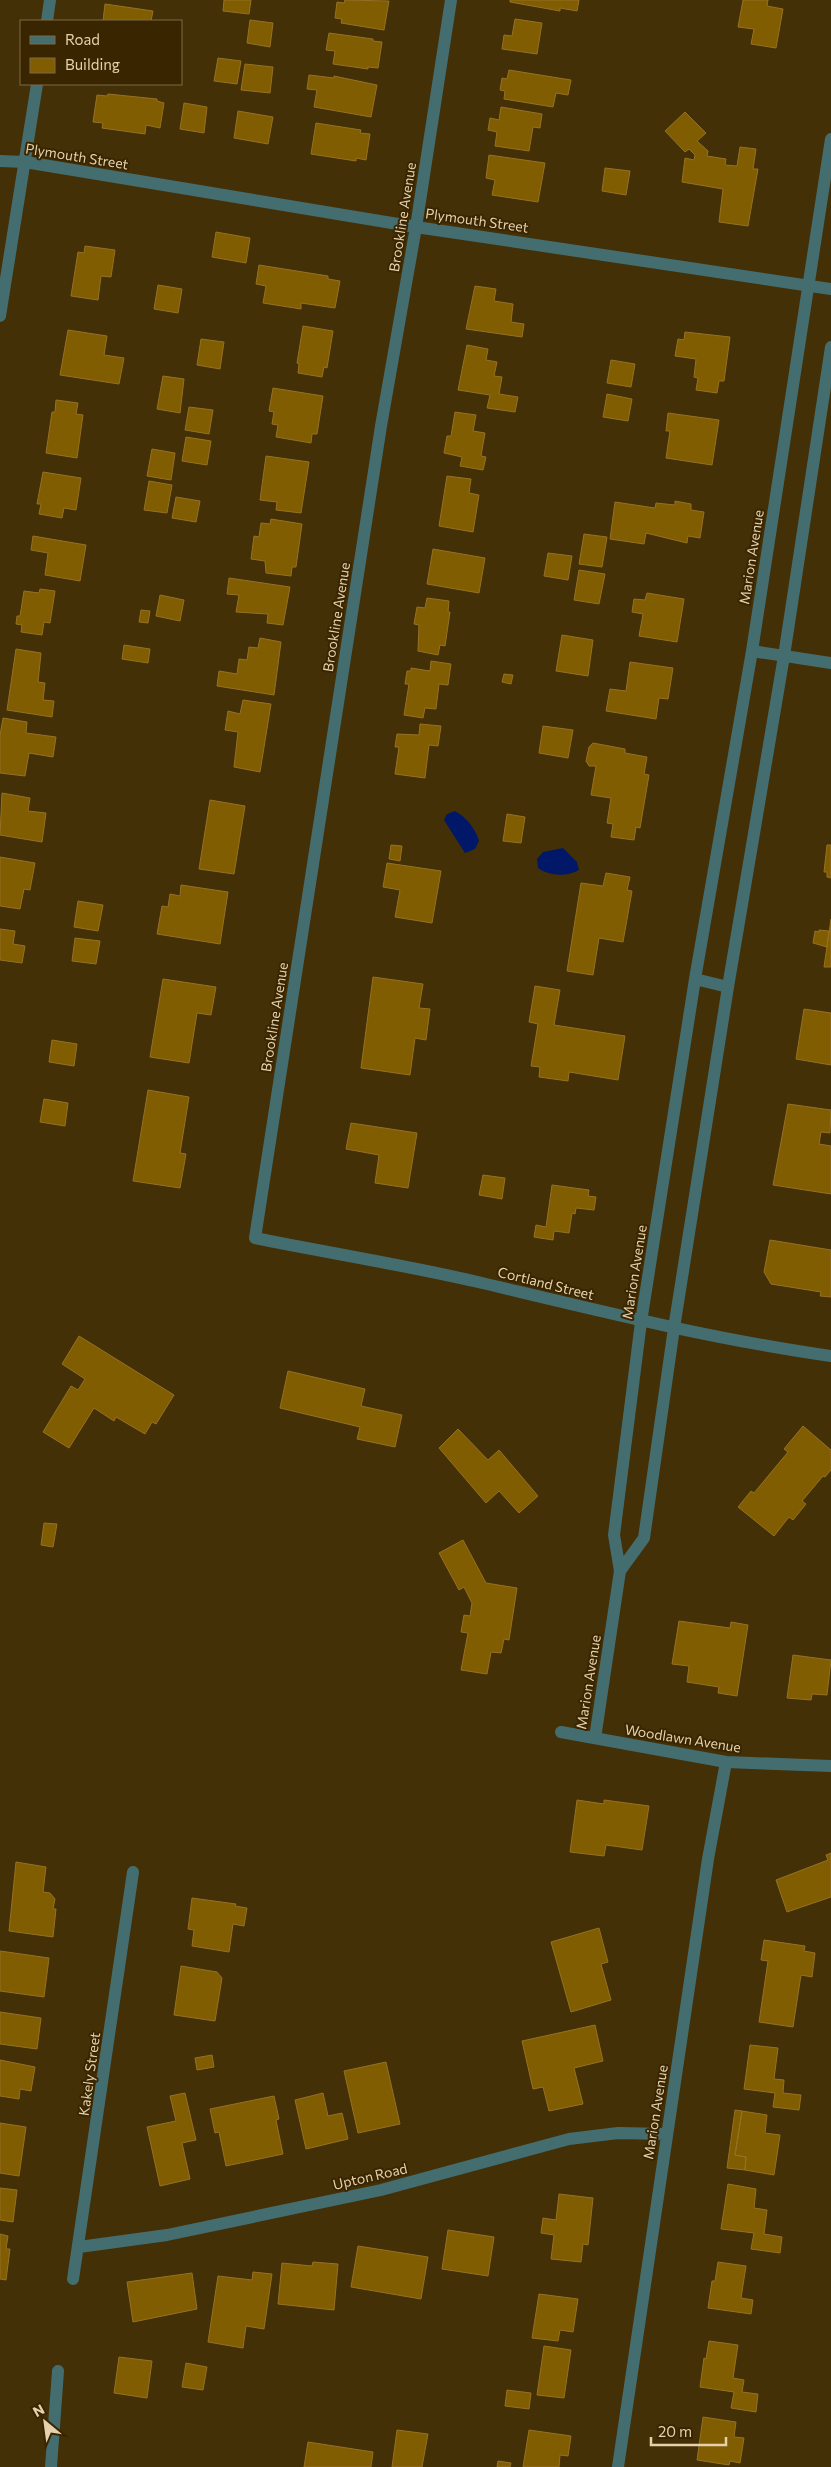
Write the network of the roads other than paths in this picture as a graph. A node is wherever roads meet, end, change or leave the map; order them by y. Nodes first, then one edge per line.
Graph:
1 (50, 0) edge
2 (451, 0) edge
3 (47, 20) edge
4 (37, 85) edge
5 (831, 139) edge
6 (0, 161) edge
7 (25, 162) junction
8 (416, 227) junction
9 (807, 286) junction
10 (831, 290) edge
11 (0, 316) edge
12 (831, 347) edge
13 (752, 651) junction
14 (784, 656) junction
15 (831, 663) edge
16 (695, 979) junction
17 (728, 987) junction
18 (255, 1238) joint
19 (641, 1322) junction
20 (674, 1328) junction
21 (831, 1356) edge
22 (620, 1571) junction
23 (561, 1732) dead end
24 (595, 1738) junction
25 (726, 1762) junction
26 (831, 1766) edge
27 (133, 1872) dead end
28 (667, 2134) junction
29 (79, 2247) junction
30 (74, 2280) dead end
31 (58, 2371) dead end
32 (51, 2467) edge
33 (618, 2467) edge

1 - 3 street
2 - 8 street, Brookline Avenue
4 - 7 street
5 - 9 street, Marion Avenue
6 - 7 street, Plymouth Street
7 - 8 street, Plymouth Street
7 - 11 street
8 - 9 street, Plymouth Street
8 - 18 street, Brookline Avenue
9 - 10 street, Plymouth Street
9 - 13 street, Marion Avenue
12 - 14 street, Marion Avenue
13 - 14 street
13 - 16 street, Marion Avenue
14 - 15 street
14 - 17 street, Marion Avenue
16 - 17 street
16 - 19 street, Marion Avenue
17 - 20 street, Marion Avenue
18 - 19 street, Cortland Street
19 - 20 street, Cortland Street
19 - 22 street, Marion Avenue
20 - 21 street, Cortland Street
20 - 22 street, Marion Avenue
22 - 24 street, Marion Avenue
23 - 24 street, Woodlawn Avenue
24 - 25 street, Woodlawn Avenue
25 - 26 street, Woodlawn Avenue
25 - 28 street, Marion Avenue
27 - 29 street, Kakely Street
28 - 29 street, Upton Road
28 - 33 street, Marion Avenue
29 - 30 street, Kakely Street
31 - 32 street

